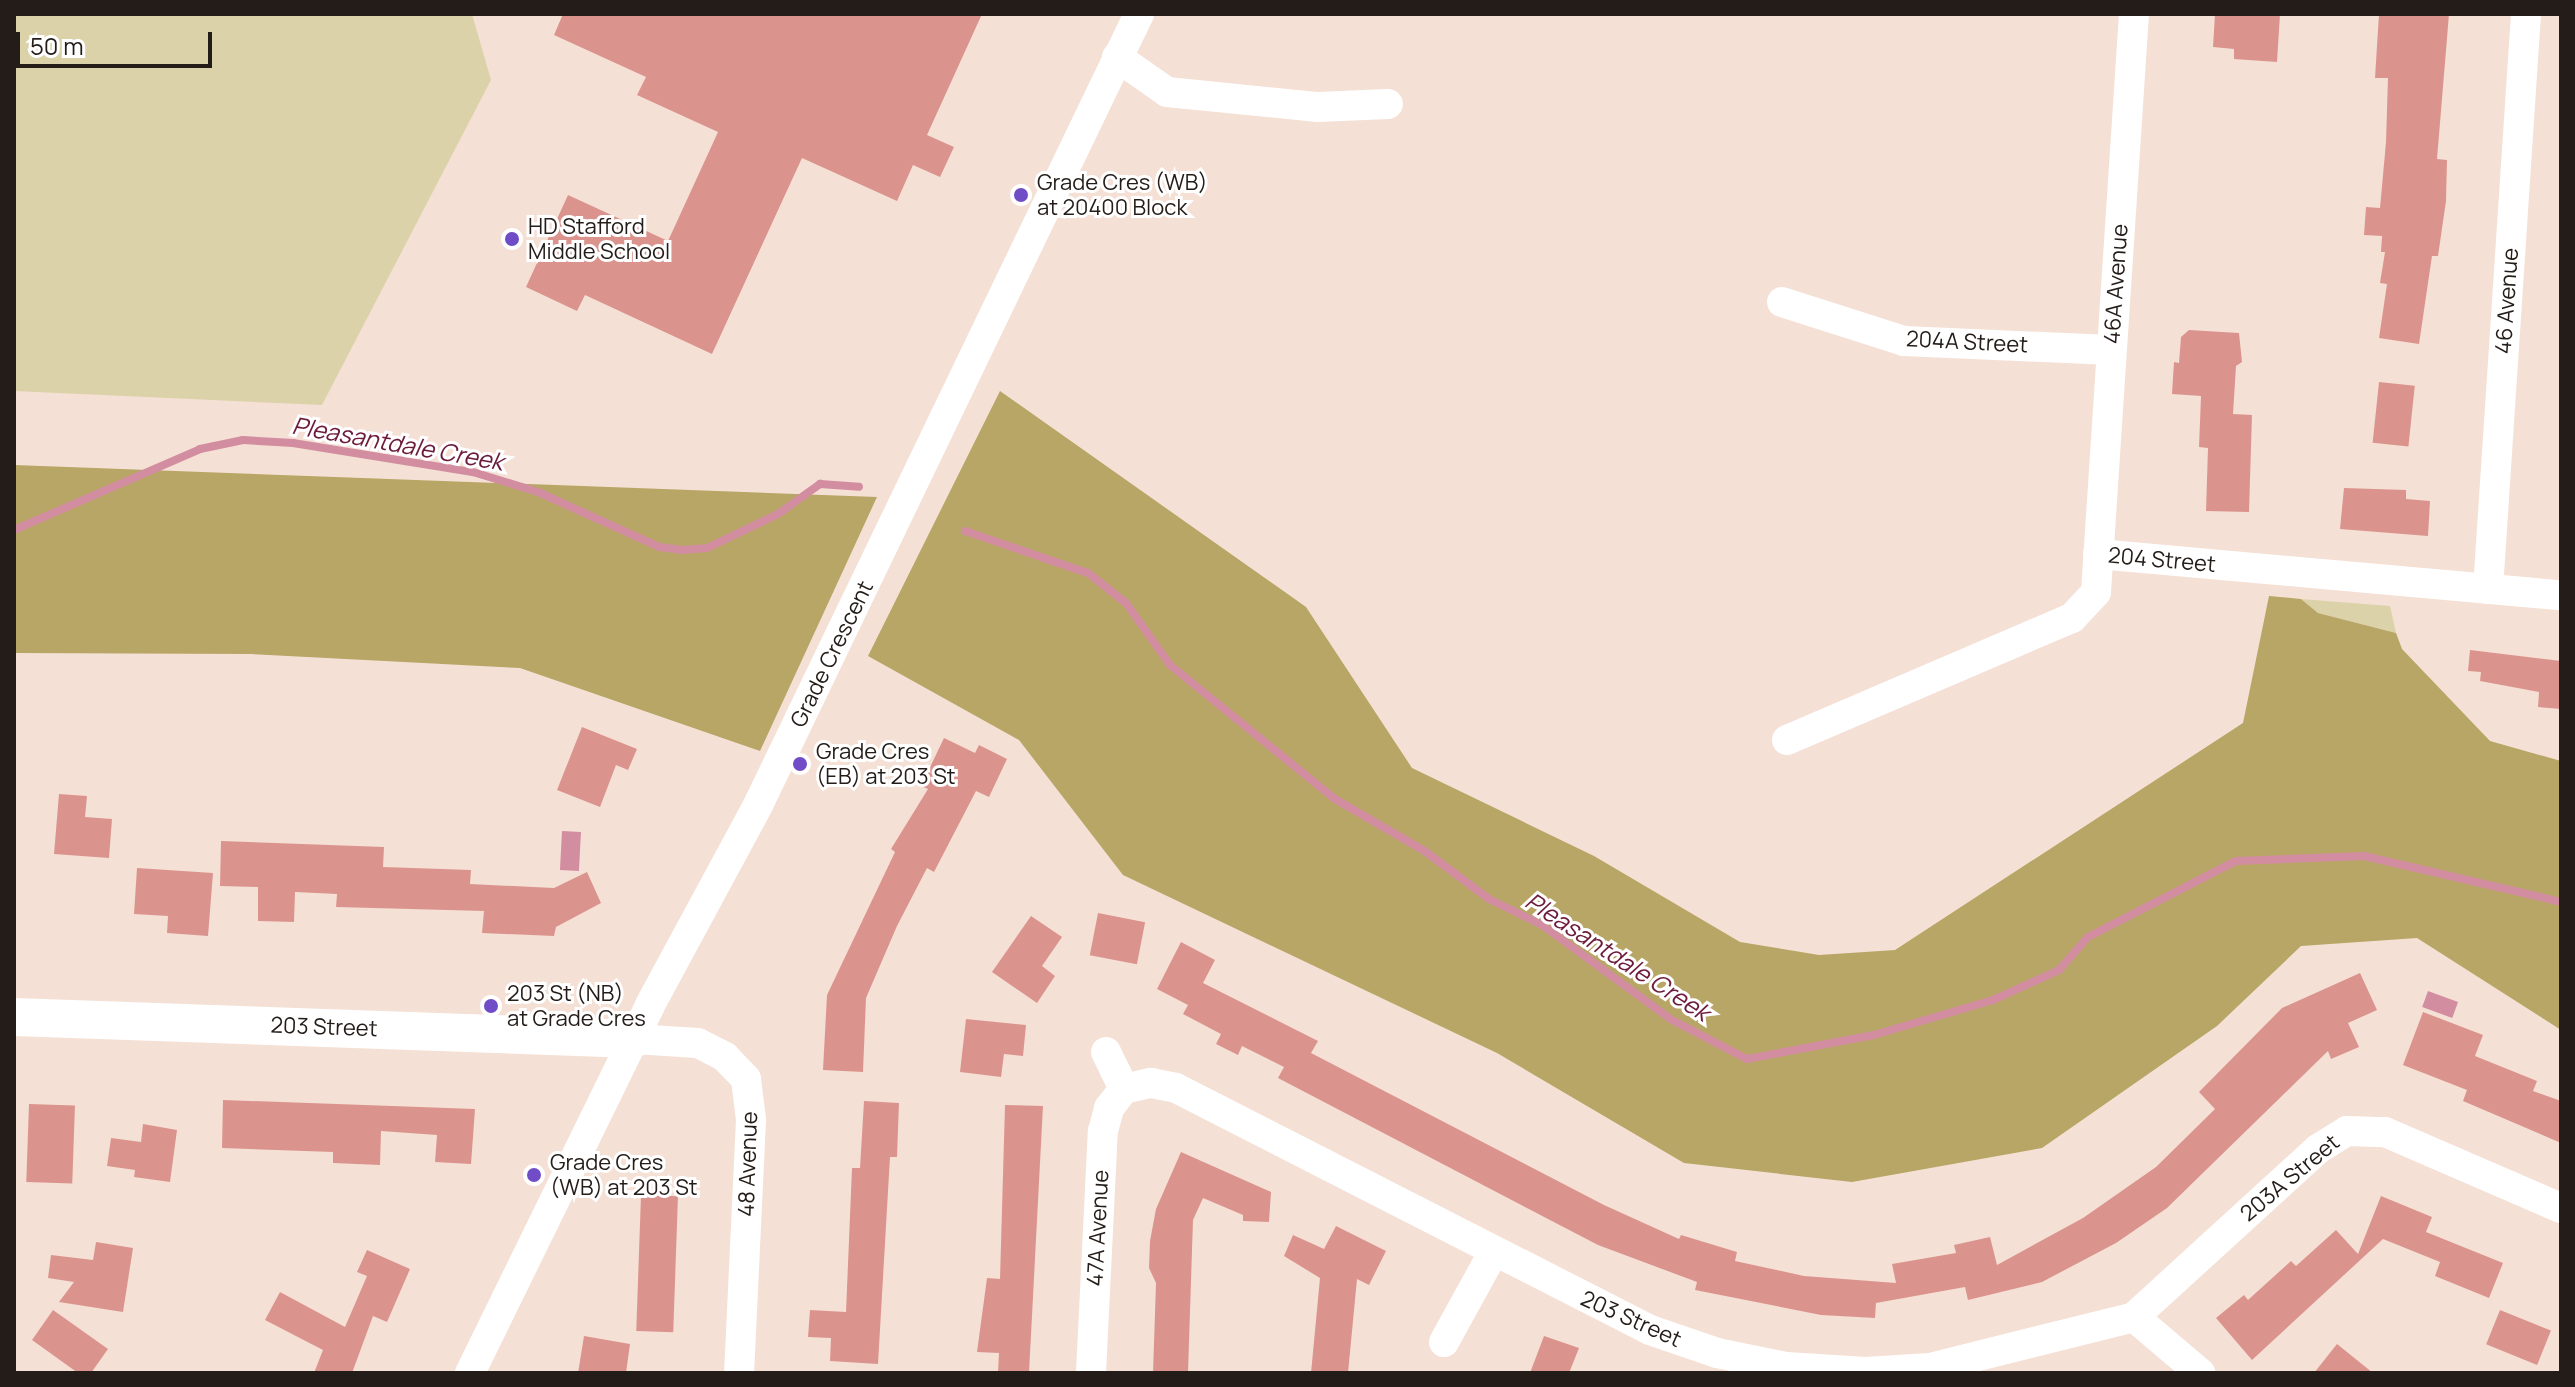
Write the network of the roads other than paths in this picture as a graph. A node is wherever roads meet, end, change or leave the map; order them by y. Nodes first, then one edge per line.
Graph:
1 (1139, 14) edge
2 (2134, 14) edge
3 (2526, 14) edge
4 (1117, 57) junction
5 (1388, 104) dead end
6 (1782, 302) dead end
7 (2111, 350) junction
8 (2098, 554) junction
9 (2488, 589) junction
10 (2561, 595) edge
11 (1787, 740) dead end
12 (14, 1017) edge
13 (634, 1039) junction
14 (1106, 1052) dead end
15 (1124, 1089) junction
16 (2561, 1208) edge
17 (1493, 1253) junction
18 (2134, 1317) junction
19 (1444, 1342) dead end
20 (1904, 1372) edge
21 (470, 1373) edge
22 (739, 1373) edge
23 (1091, 1373) edge
24 (2200, 1373) edge

1 - 4 street, Grade Crescent
2 - 7 street, 46A Avenue
3 - 9 street, 46 Avenue
4 - 5 street
4 - 13 street, Grade Crescent
6 - 7 street, 204A Street
7 - 8 street, 46A Avenue
8 - 9 street, 204 Street
8 - 11 street, 204 Street
9 - 10 street, 204 Street
12 - 13 main road, 203 Street
13 - 21 street, Grade Crescent
13 - 22 street, 48 Avenue
14 - 15 street
15 - 17 street, 203 Street
15 - 23 street, 47A Avenue
16 - 18 street, 203A Street
17 - 19 street
17 - 20 street, 203 Street
18 - 20 street, 203 Street
18 - 24 street

